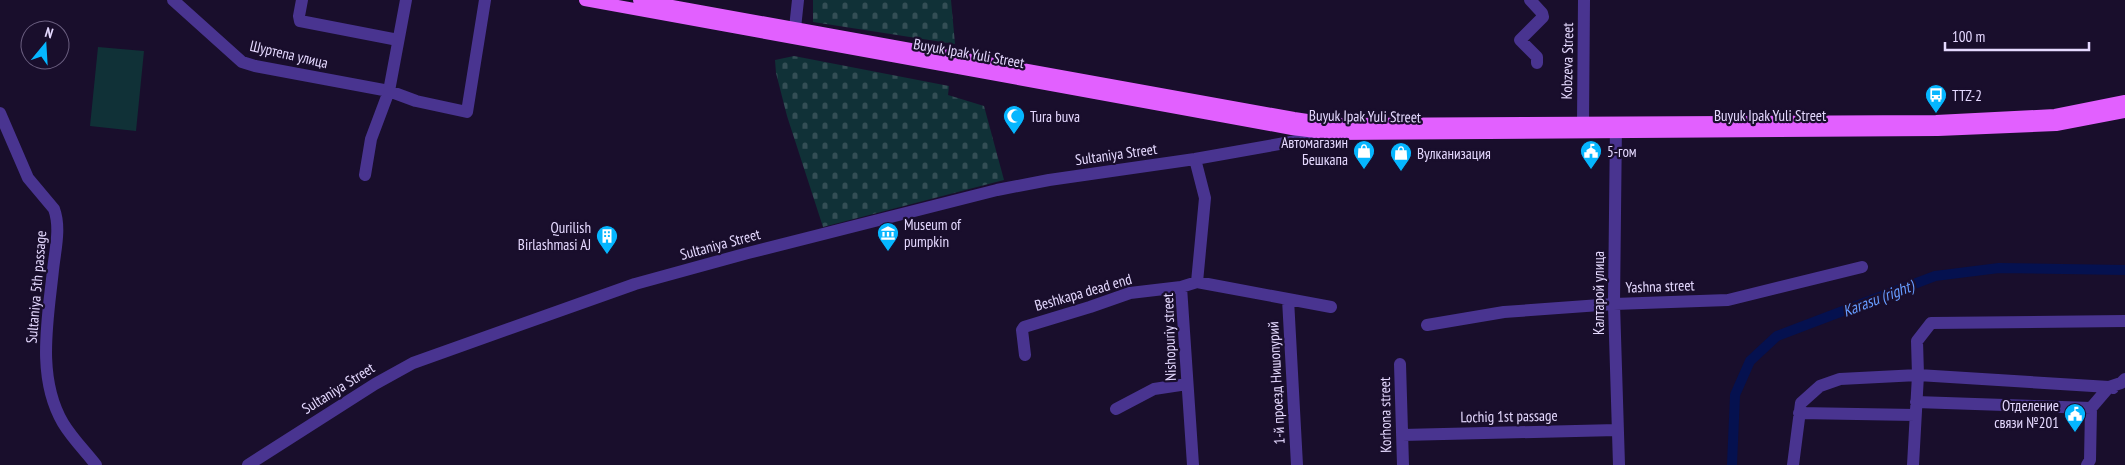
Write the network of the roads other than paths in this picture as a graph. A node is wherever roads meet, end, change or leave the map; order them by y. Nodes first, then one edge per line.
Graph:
1 (173, 0) edge
2 (302, 0) edge
3 (406, 0) edge
4 (485, 0) edge
5 (585, 0) edge
6 (638, 0) edge
7 (798, 0) edge
8 (1530, 0) edge
9 (1584, 0) edge
10 (794, 33) junction
11 (398, 40) junction
12 (1537, 63) dead end
13 (389, 91) junction
14 (2125, 101) edge
15 (2125, 112) edge
16 (0, 113) edge
17 (1583, 127) junction
18 (1616, 127) junction
19 (1332, 134) junction
20 (1195, 159) junction
21 (365, 175) dead end
22 (1862, 267) dead end
23 (1197, 282) junction
24 (1181, 286) junction
25 (1288, 300) junction
26 (1614, 304) junction
27 (1331, 308) dead end
28 (2125, 321) edge
29 (1427, 325) dead end
30 (1025, 355) dead end
31 (1400, 364) dead end
32 (1918, 375) junction
33 (2125, 379) edge
34 (1187, 384) junction
35 (2109, 387) junction
36 (2125, 390) edge
37 (2091, 408) junction
38 (1915, 409) junction
39 (1116, 410) dead end
40 (1800, 413) junction
41 (1617, 430) junction
42 (1402, 434) junction
43 (96, 465) edge
44 (248, 465) edge
45 (1193, 465) edge
46 (1297, 465) edge
47 (1402, 465) edge
48 (1619, 465) edge
49 (1793, 465) edge
50 (1913, 465) edge
51 (2086, 465) edge

1 - 13 street, Шуртепа улица
2 - 11 street
3 - 11 street
4 - 13 street, Шуртепа улица
5 - 10 main road, Buyuk Ipak Yuli Street
6 - 10 main road, Buyuk Ipak Yuli Street
7 - 10 street
8 - 12 street
9 - 17 street, Kobzeva Street
10 - 17 main road, Buyuk Ipak Yuli Street
10 - 19 main road, Buyuk Ipak Yuli Street
11 - 13 street
13 - 21 street
14 - 18 main road, Buyuk Ipak Yuli Street
15 - 18 main road, Buyuk Ipak Yuli Street
16 - 43 street, Sultaniya 5th passage
17 - 18 main road, Buyuk Ipak Yuli Street
17 - 19 main road, Buyuk Ipak Yuli Street
18 - 26 street, Калтарой улица
19 - 20 street, Sultаniya Street
20 - 23 street
20 - 44 street, Sultаniya Street
22 - 26 street, Yashna street
23 - 24 street, Nishopuriy street
23 - 25 street
24 - 30 street, Beshkapa dead end
24 - 34 street, Nishopuriy street
25 - 27 street
25 - 46 street, 1-й проезд Нишопурий
26 - 29 street, Yashna street
26 - 41 street, Калтарой улица
28 - 32 street
31 - 42 street, Korhona street
32 - 35 street
32 - 38 street
32 - 40 street
33 - 35 street
34 - 39 street
34 - 45 street, Nishopuriy street
35 - 36 street
35 - 37 street
37 - 38 street
37 - 51 street
38 - 40 street
38 - 50 street
40 - 49 street
41 - 42 street, Lochig 1st passage
41 - 48 street, Калтарой улица
42 - 47 street, Korhona street

